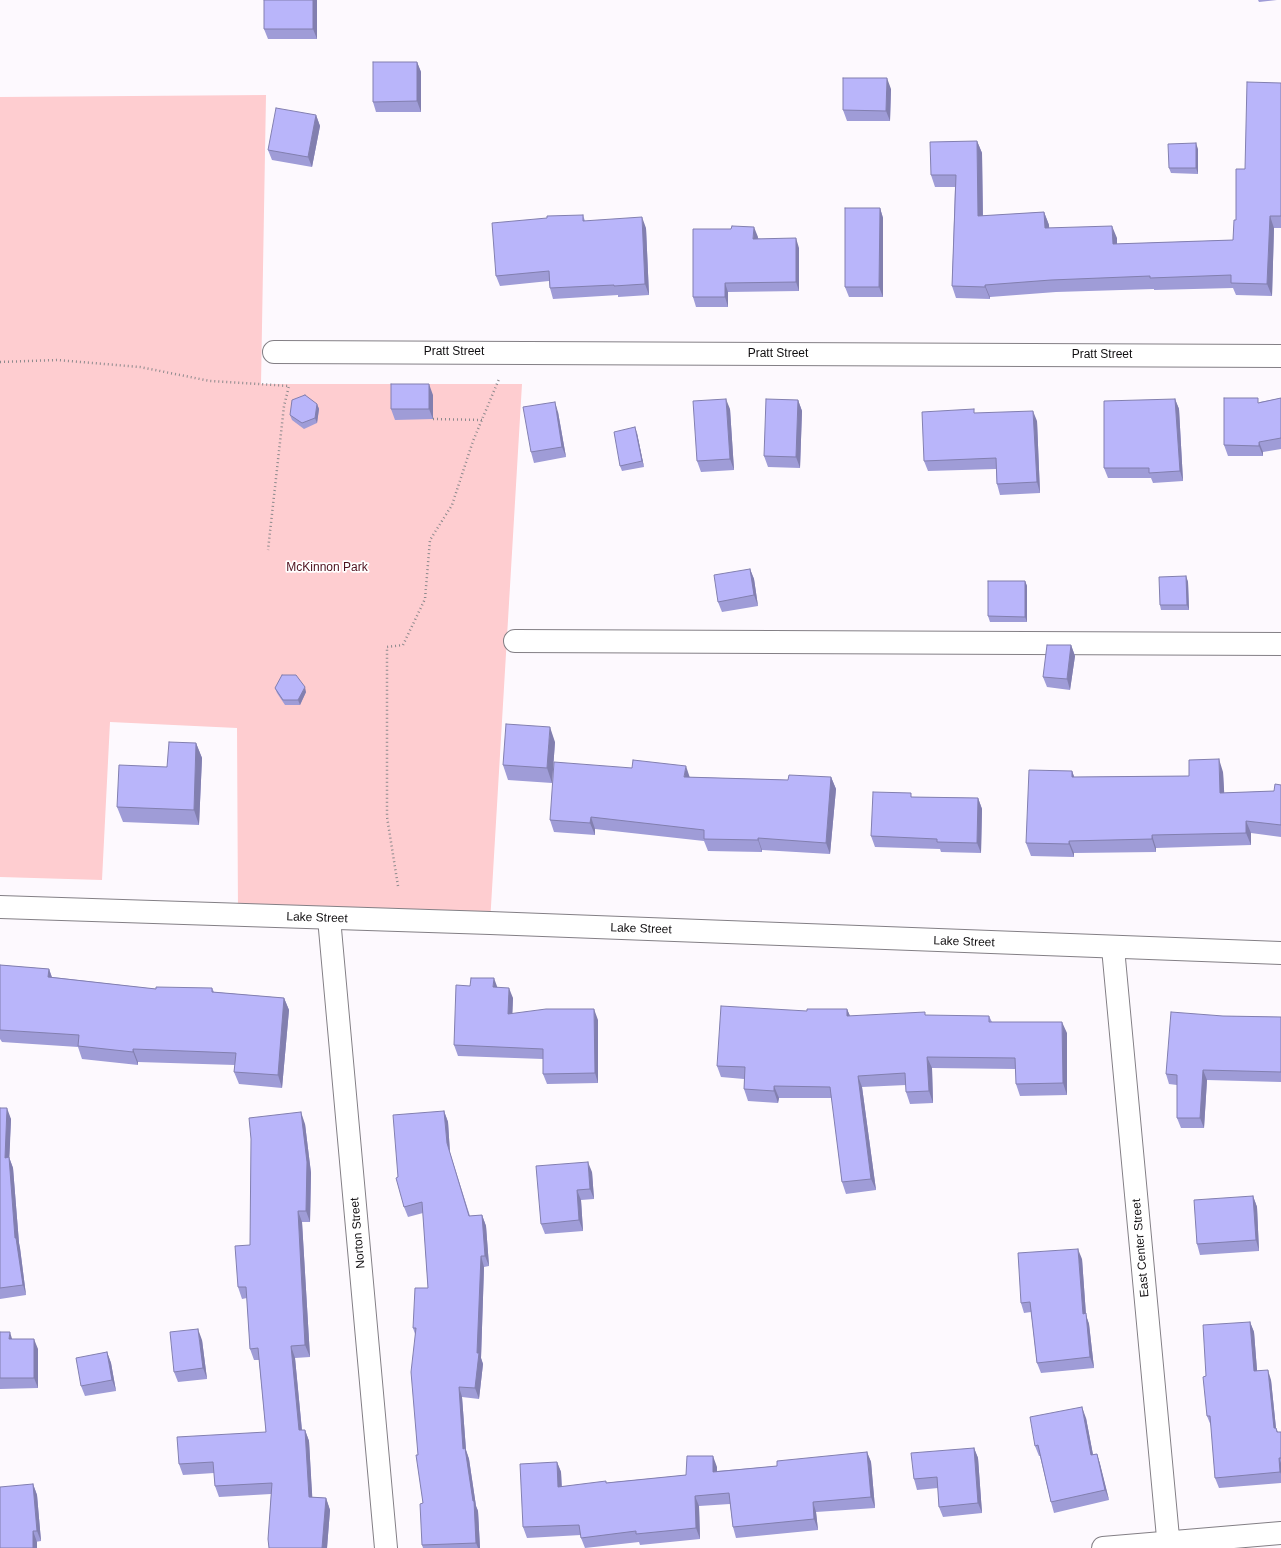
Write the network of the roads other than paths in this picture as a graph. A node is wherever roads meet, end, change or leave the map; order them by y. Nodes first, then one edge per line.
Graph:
1 (274, 352) dead end
2 (1281, 356) edge
3 (515, 641) dead end
4 (1281, 644) edge
5 (0, 907) edge
6 (329, 918) junction
7 (1113, 948) junction
8 (1281, 953) edge
9 (1281, 1533) edge
10 (1169, 1545) edge
11 (386, 1548) edge
12 (1103, 1548) edge

1 - 2 street, Pratt Street
3 - 4 street
5 - 6 street, Lake Street
6 - 7 street, Lake Street
6 - 11 street, Norton Street
7 - 8 street, Lake Street
7 - 10 street, East Center Street
9 - 10 street
10 - 12 street

